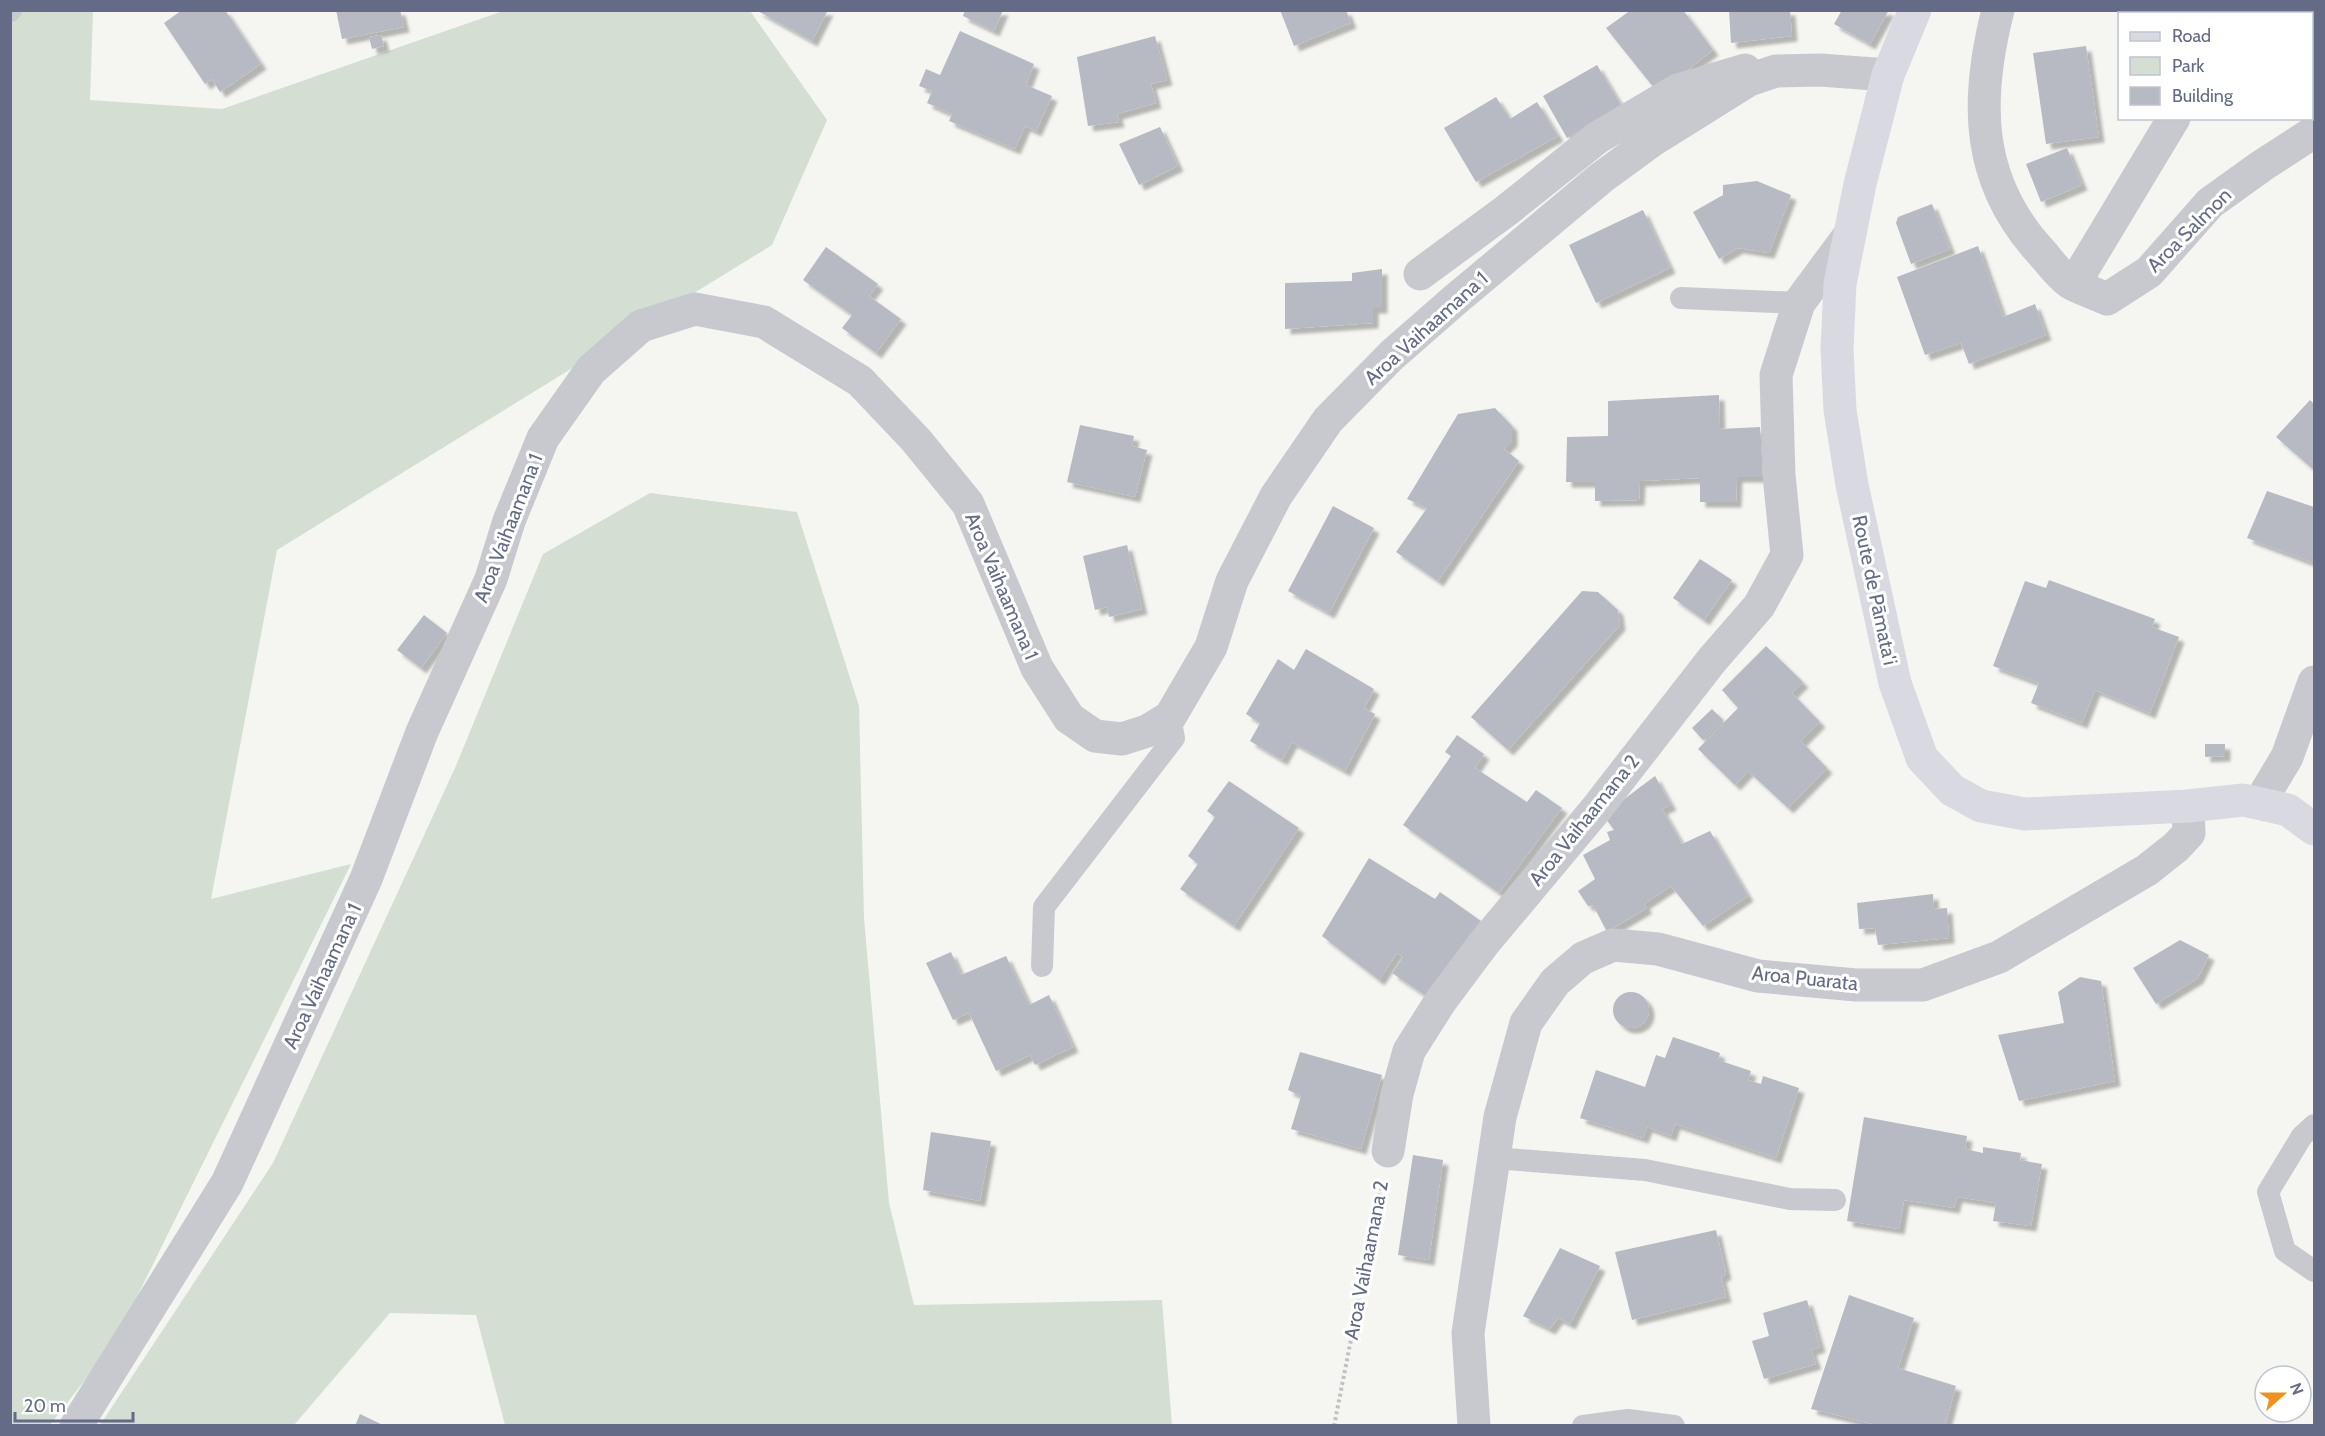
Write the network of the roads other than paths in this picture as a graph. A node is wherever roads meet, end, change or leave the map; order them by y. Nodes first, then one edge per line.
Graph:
1 (1915, 10) edge
2 (1998, 10) edge
3 (1776, 71) junction
4 (1888, 75) junction
5 (2173, 120) edge
6 (2314, 132) edge
7 (1848, 237) junction
8 (1420, 274) dead end
9 (2074, 284) junction
10 (1681, 298) dead end
11 (1799, 303) junction
12 (2314, 682) edge
13 (1170, 717) junction
14 (2260, 802) junction
15 (2188, 806) junction
16 (2314, 829) edge
17 (1042, 966) dead end
18 (2314, 1125) edge
19 (1388, 1151) road end
20 (1494, 1158) junction
21 (1835, 1200) dead end
22 (2314, 1271) edge
23 (76, 1425) edge
24 (1474, 1425) edge
25 (1583, 1425) edge
26 (1674, 1425) edge

1 - 4 main road, Route de Pāmata'i
2 - 9 street, Aroa Salmon
3 - 4 street, Aroa Vaihaamana 1
3 - 8 street, Aroa Vaihaamana 1
3 - 13 street, Aroa Vaihaamana 1
4 - 7 main road, Route de Pāmata'i
5 - 9 street
6 - 9 street, Aroa Salmon
7 - 11 street, Aroa Vaihaamana 2
7 - 15 main road, Route de Pāmata'i
10 - 11 lane
11 - 19 street, Aroa Vaihaamana 2
12 - 14 street
13 - 17 lane, Aroa Vaihaamana 1
13 - 23 street, Aroa Vaihaamana 1
14 - 15 main road, Route de Pāmata'i
14 - 16 main road, Route de Pāmata'i
15 - 20 street, Aroa Puarata
18 - 22 lane
20 - 21 lane
20 - 24 street, Aroa Puarata
25 - 26 lane

